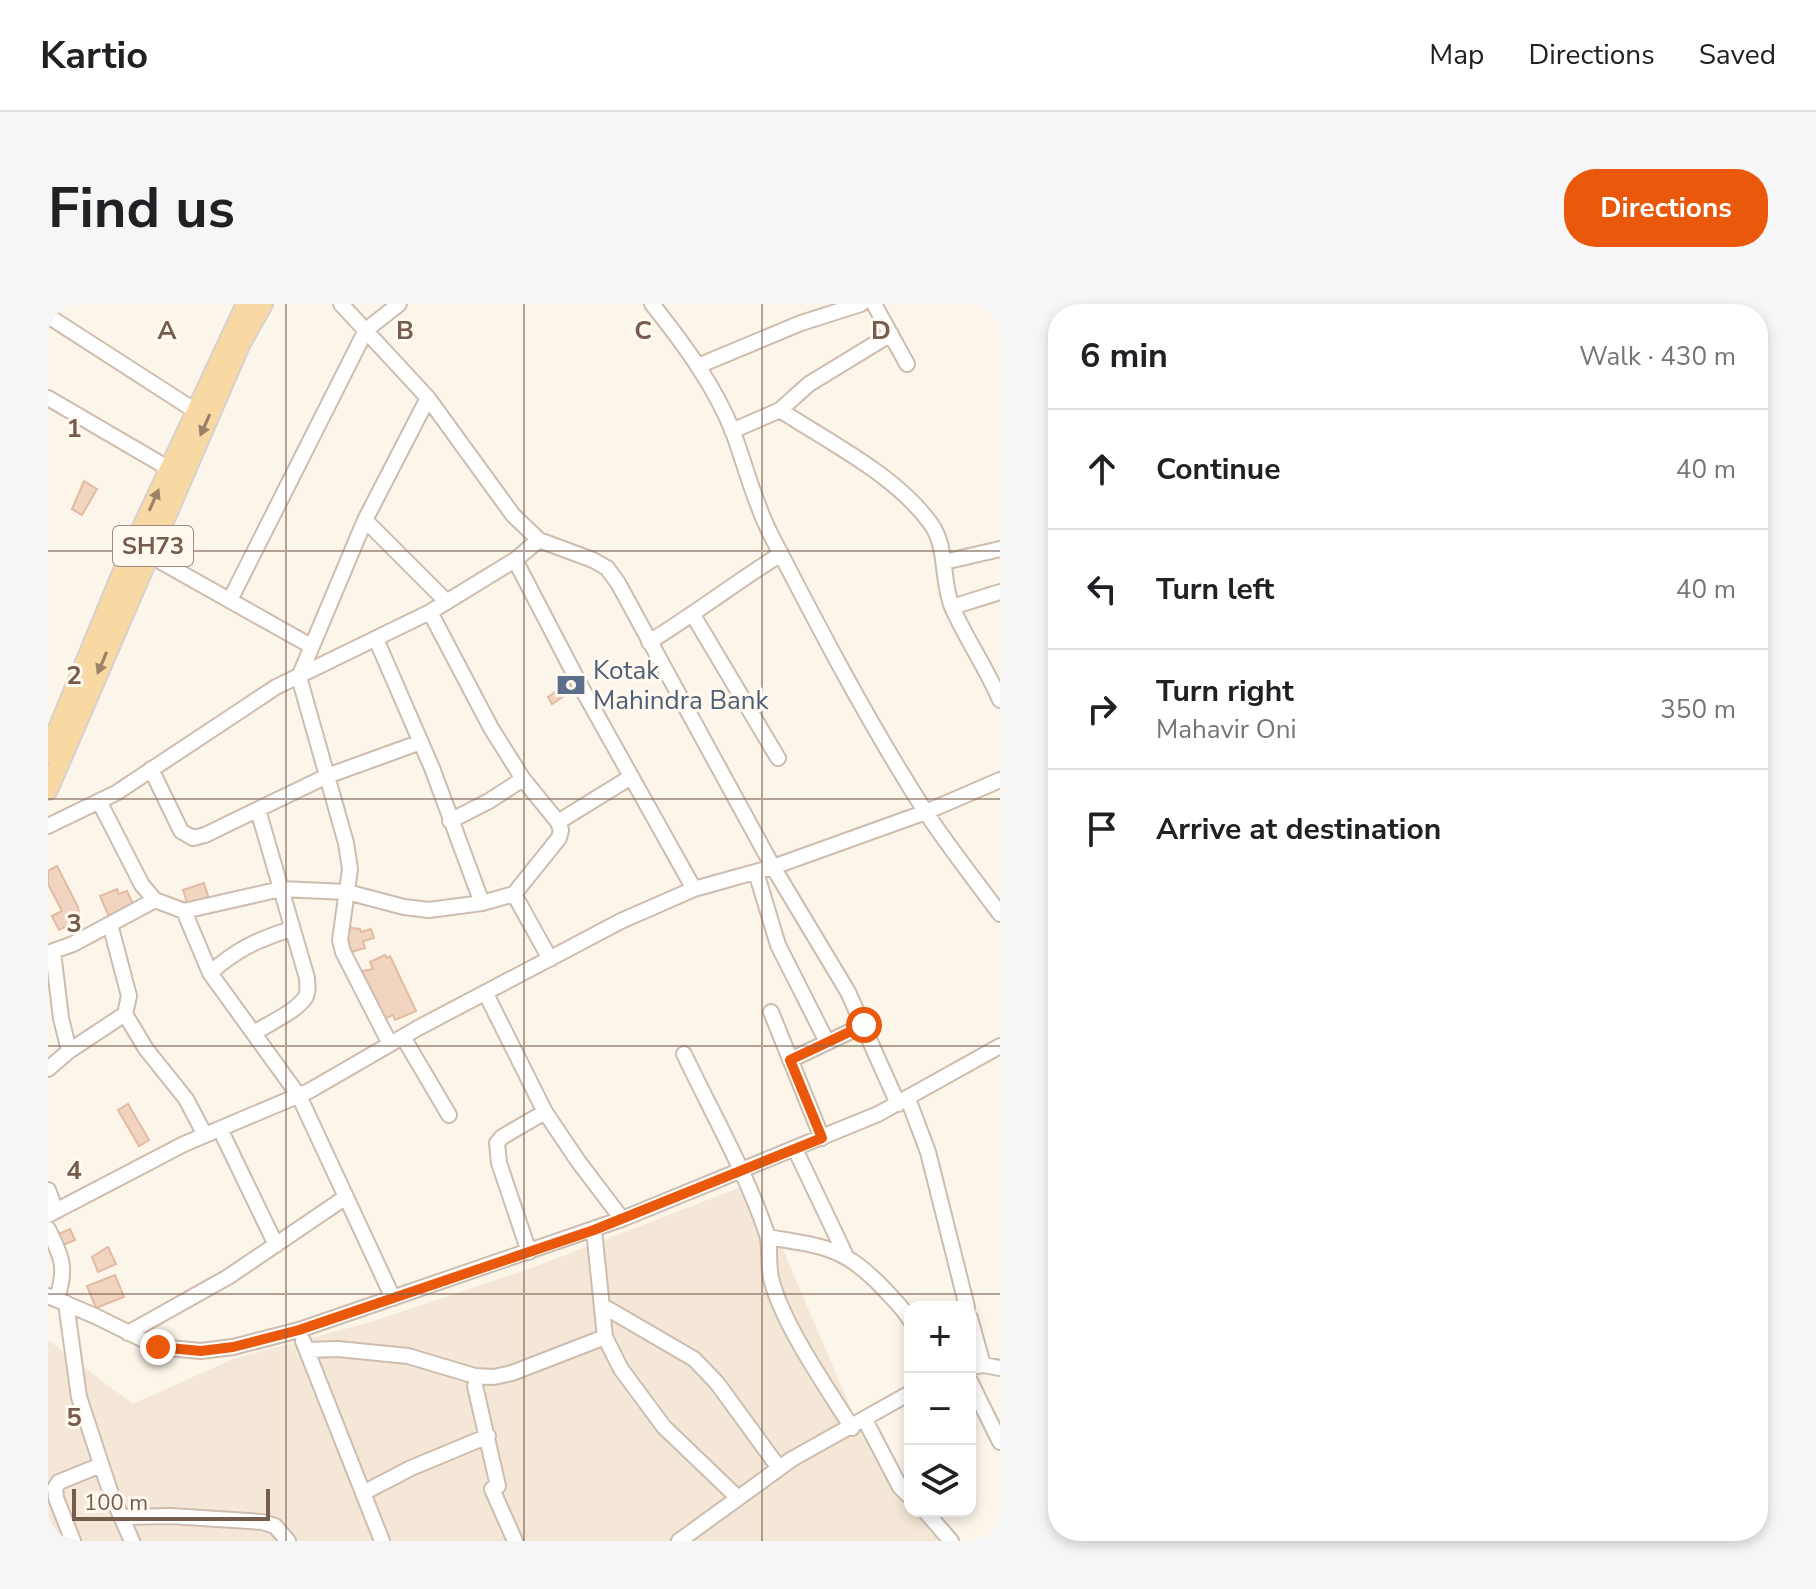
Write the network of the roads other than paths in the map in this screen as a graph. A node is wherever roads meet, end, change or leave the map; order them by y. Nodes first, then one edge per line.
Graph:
1 (246, 304) edge
2 (263, 304) edge
3 (341, 304) edge
4 (399, 304) edge
5 (652, 304) edge
6 (861, 304) edge
7 (874, 304) edge
8 (48, 316) edge
9 (366, 330) junction
10 (891, 334) junction
11 (907, 364) dead end
12 (698, 366) junction
13 (48, 398) edge
14 (428, 398) junction
15 (194, 410) junction
16 (780, 410) junction
17 (732, 431) junction
18 (168, 468) junction
19 (365, 520) junction
20 (539, 540) junction
21 (1000, 549) edge
22 (781, 554) junction
23 (149, 555) junction
24 (515, 560) junction
25 (944, 562) junction
26 (1000, 592) edge
27 (230, 600) junction
28 (447, 602) junction
29 (952, 607) junction
30 (430, 612) junction
31 (693, 615) junction
32 (376, 639) junction
33 (649, 642) junction
34 (311, 646) junction
35 (299, 677) junction
36 (1000, 700) edge
37 (54, 725) edge
38 (421, 742) junction
39 (48, 753) edge
40 (778, 758) dead end
41 (151, 769) junction
42 (327, 776) junction
43 (631, 777) junction
44 (523, 779) junction
45 (1000, 780) edge
46 (48, 790) edge
47 (99, 801) junction
48 (258, 810) junction
49 (926, 812) junction
50 (450, 821) junction
51 (558, 822) junction
52 (48, 826) edge
53 (773, 867) junction
54 (756, 872) junction
55 (281, 889) junction
56 (694, 889) junction
57 (347, 892) junction
58 (514, 894) junction
59 (155, 900) junction
60 (482, 903) junction
61 (184, 911) junction
62 (1000, 914) edge
63 (110, 924) junction
64 (291, 929) junction
65 (50, 952) edge
66 (550, 959) junction
67 (210, 973) junction
68 (486, 994) junction
69 (771, 1012) dead end
70 (125, 1014) junction
71 (864, 1025) junction
72 (254, 1033) junction
73 (397, 1040) junction
74 (827, 1042) junction
75 (1000, 1048) edge
76 (69, 1051) junction
77 (684, 1054) dead end
78 (790, 1060) junction
79 (48, 1069) edge
80 (299, 1096) junction
81 (903, 1101) junction
82 (545, 1112) junction
83 (449, 1115) dead end
84 (220, 1129) junction
85 (205, 1135) junction
86 (822, 1138) junction
87 (795, 1149) junction
88 (741, 1172) junction
89 (48, 1190) edge
90 (346, 1197) junction
91 (52, 1213) edge
92 (622, 1219) junction
93 (48, 1229) edge
94 (594, 1230) junction
95 (768, 1237) junction
96 (276, 1245) junction
97 (529, 1252) junction
98 (845, 1254) junction
99 (393, 1298) junction
100 (57, 1299) edge
101 (965, 1301) edge
102 (603, 1306) junction
103 (904, 1313) edge
104 (299, 1330) junction
105 (128, 1333) junction
106 (605, 1337) junction
107 (307, 1350) junction
108 (976, 1366) edge
109 (1000, 1368) edge
110 (475, 1386) dead end
111 (976, 1393) edge
112 (904, 1397) edge
113 (859, 1424) junction
114 (488, 1436) junction
115 (1000, 1442) edge
116 (101, 1465) junction
117 (779, 1468) junction
118 (904, 1491) edge
119 (363, 1493) junction
120 (738, 1498) junction
121 (123, 1517) junction
122 (930, 1517) edge
123 (688, 1539) edge
124 (73, 1541) edge
125 (132, 1541) edge
126 (288, 1541) edge
127 (382, 1541) edge
128 (515, 1541) edge
129 (951, 1541) edge

1 - 15 main road, SH73
2 -> 23 main road, SH73
3 - 9 street
4 - 9 street
5 - 12 street
6 - 12 street
7 - 10 street
8 - 15 street
9 - 14 street
9 - 27 street
10 - 11 street
10 - 16 street
12 - 17 street
13 - 18 street
14 - 19 street
14 - 20 street
15 - 18 main road, SH73
16 - 17 street
16 - 25 street
17 - 22 street
37 -> 18 main road, SH73
19 - 28 street
19 - 34 street
20 - 24 street
20 - 33 street
21 - 25 street
22 - 31 street
22 - 49 street
23 - 27 street
23 -> 46 main road, SH73
24 - 28 street
24 - 43 street
25 - 29 street
26 - 29 street
27 - 34 street
28 - 30 street
29 - 36 street
30 - 32 street
30 - 44 street
31 - 33 street
31 - 40 street
32 - 35 street
32 - 38 street
33 - 53 street
34 - 35 street
35 - 41 street
35 - 42 street
37 - 39 main road, SH73
38 - 42 street
38 - 50 street
41 - 47 street
41 - 48 street
42 - 48 street
42 - 57 street
43 - 51 street
43 - 56 street
44 - 50 street
44 - 51 street
45 - 49 street
47 - 52 street
47 - 59 street
48 - 55 street
49 - 53 street
49 - 62 street
50 - 60 street
51 - 58 street
53 - 54 street
53 - 71 street
54 - 56 street
54 - 74 street
55 - 57 street
55 - 61 street
55 - 64 street
56 - 66 street
57 - 60 street
57 - 73 street
58 - 60 street
58 - 66 street
59 - 61 street
59 - 63 street
61 - 67 street
63 - 65 street
63 - 70 street
64 - 67 street
64 - 72 street
65 - 76 street
66 - 68 street
67 - 72 street
68 - 73 street
68 - 82 street
69 - 78 street
70 - 76 street
70 - 85 street
71 - 74 street
71 - 81 street
72 - 80 street
73 - 80 street
73 - 83 street
74 - 78 street
75 - 81 street
76 - 79 street
77 - 88 street
78 - 86 street
80 - 84 street
80 - 90 street
81 - 86 street
81 - 101 street
82 - 92 street
82 - 97 street
84 - 85 street
84 - 96 street
85 - 91 street
86 - 87 street
87 - 88 street
87 - 98 street
88 - 92 street
88 - 95 street
89 - 91 street
90 - 96 street
90 - 99 street
92 - 94 street
93 - 100 street
94 - 97 street
94 - 102 street
95 - 98 street
95 - 113 street
96 - 105 street
97 - 99 street
98 - 103 street
99 - 104 street
100 - 105 street
100 - 116 street
102 - 106 street
102 - 117 street
104 - 105 street
104 - 107 street
106 - 107 street
106 - 120 street
107 - 119 street
108 - 109 street
110 - 114 street
111 - 115 street
112 - 113 street
113 - 117 street
113 - 118 street
114 - 119 street
114 - 128 street
116 - 121 street
116 - 124 street
117 - 120 street
119 - 127 street
120 - 123 street
121 - 125 street
121 - 126 street
122 - 129 street

